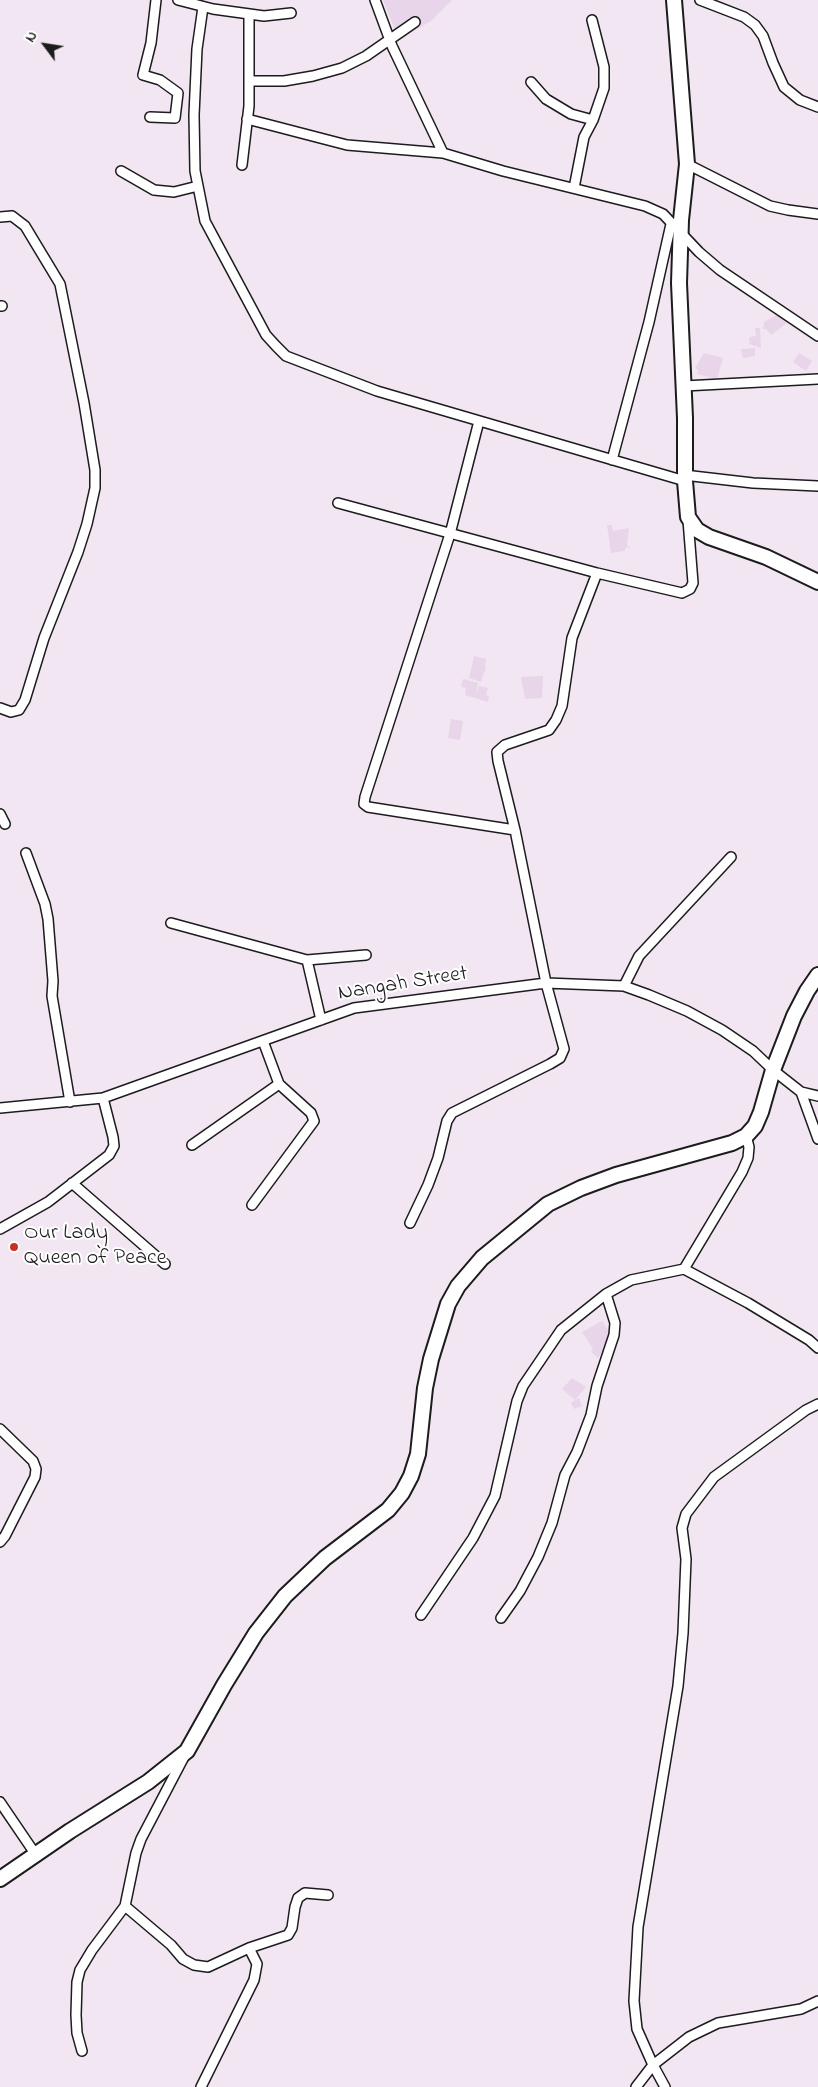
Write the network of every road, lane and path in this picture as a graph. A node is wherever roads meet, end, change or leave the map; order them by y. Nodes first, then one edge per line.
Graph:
1 (156, 0) edge
2 (178, 0) edge
3 (375, 0) edge
4 (674, 0) edge
5 (700, 0) edge
6 (203, 7) junction
7 (291, 13) dead end
8 (249, 14) junction
9 (592, 20) dead end
10 (415, 22) dead end
11 (390, 41) junction
12 (249, 81) junction
13 (531, 82) dead end
14 (818, 107) edge
15 (150, 117) dead end
16 (247, 119) junction
17 (593, 120) junction
18 (442, 153) junction
19 (687, 164) junction
20 (242, 165) dead end
21 (121, 171) dead end
22 (198, 186) junction
23 (574, 188) junction
24 (818, 214) edge
25 (0, 217) edge
26 (676, 229) junction
27 (818, 336) edge
28 (818, 379) edge
29 (684, 386) junction
30 (479, 421) junction
31 (612, 460) junction
32 (685, 478) junction
33 (818, 486) edge
34 (338, 502) dead end
35 (688, 517) junction
36 (450, 534) junction
37 (597, 573) junction
38 (818, 582) edge
39 (0, 708) edge
40 (0, 814) edge
41 (6, 824) dead end
42 (515, 830) junction
43 (26, 853) dead end
44 (731, 857) dead end
45 (171, 923) dead end
46 (366, 955) dead end
47 (307, 960) junction
48 (818, 975) edge
49 (546, 983) junction
50 (624, 986) junction
51 (321, 1020) junction
52 (263, 1041) junction
53 (773, 1070) junction
54 (279, 1084) junction
55 (800, 1092) junction
56 (818, 1096) edge
57 (103, 1098) junction
58 (70, 1102) junction
59 (0, 1108) edge
60 (746, 1136) junction
61 (818, 1139) edge
62 (192, 1145) dead end
63 (72, 1183) junction
64 (252, 1206) dead end
65 (410, 1223) dead end
66 (0, 1229) edge
67 (165, 1264) dead end
68 (684, 1269) junction
69 (606, 1294) junction
70 (818, 1348) edge
71 (818, 1404) edge
72 (0, 1429) edge
73 (0, 1542) edge
74 (421, 1615) dead end
75 (501, 1618) dead end
76 (187, 1751) junction
77 (159, 1774) junction
78 (171, 1784) junction
79 (0, 1802) edge
80 (36, 1855) junction
81 (0, 1879) edge
82 (328, 1895) dead end
83 (126, 1906) junction
84 (249, 1948) junction
85 (818, 2001) edge
86 (82, 2051) dead end
87 (653, 2065) junction
88 (201, 2087) edge
89 (636, 2087) edge
90 (665, 2087) edge

1 - 15 street
2 - 6 street
3 - 11 street
4 - 19 street
5 - 14 street
6 - 8 street
6 - 22 street
7 - 8 street
8 - 12 street
9 - 17 street
10 - 11 street
11 - 12 street
11 - 18 street
12 - 16 street
13 - 17 street
16 - 18 street
16 - 20 street
17 - 23 street
18 - 23 street
19 - 24 street
19 - 26 street
21 - 22 street
22 - 30 street
23 - 26 street
25 - 39 street
26 - 27 street
26 - 29 street
26 - 31 street
28 - 29 street
29 - 32 street
30 - 31 street
30 - 36 street
31 - 32 street
32 - 33 street
32 - 35 street
34 - 36 street
35 - 37 street
35 - 38 street
36 - 37 street
36 - 42 street
37 - 42 street
40 - 41 street
42 - 49 street
43 - 58 street
44 - 50 street
45 - 47 street
46 - 47 street
47 - 51 street
48 - 53 street
49 - 50 street, Nangah Street
49 - 51 street, Nangah Street
49 - 65 street
50 - 53 street, Nangah Street
51 - 52 street, Nangah Street
52 - 54 street
52 - 57 street, Nangah Street
53 - 55 street, Nangah Street
53 - 60 street
54 - 62 street
54 - 64 street
55 - 56 street
55 - 61 street
57 - 58 street, Nangah Street
57 - 63 street
58 - 59 street, Nangah Street
60 - 68 street
60 - 76 street
63 - 66 street
63 - 67 street
68 - 69 street
68 - 70 street
69 - 74 street
69 - 75 street
71 - 87 street
72 - 73 street
76 - 77 street
76 - 78 street
77 - 78 street
77 - 80 street
78 - 83 street
79 - 80 street
80 - 81 street
82 - 84 street
83 - 84 street
83 - 86 street
84 - 88 street
85 - 87 street
87 - 89 street
87 - 90 street

